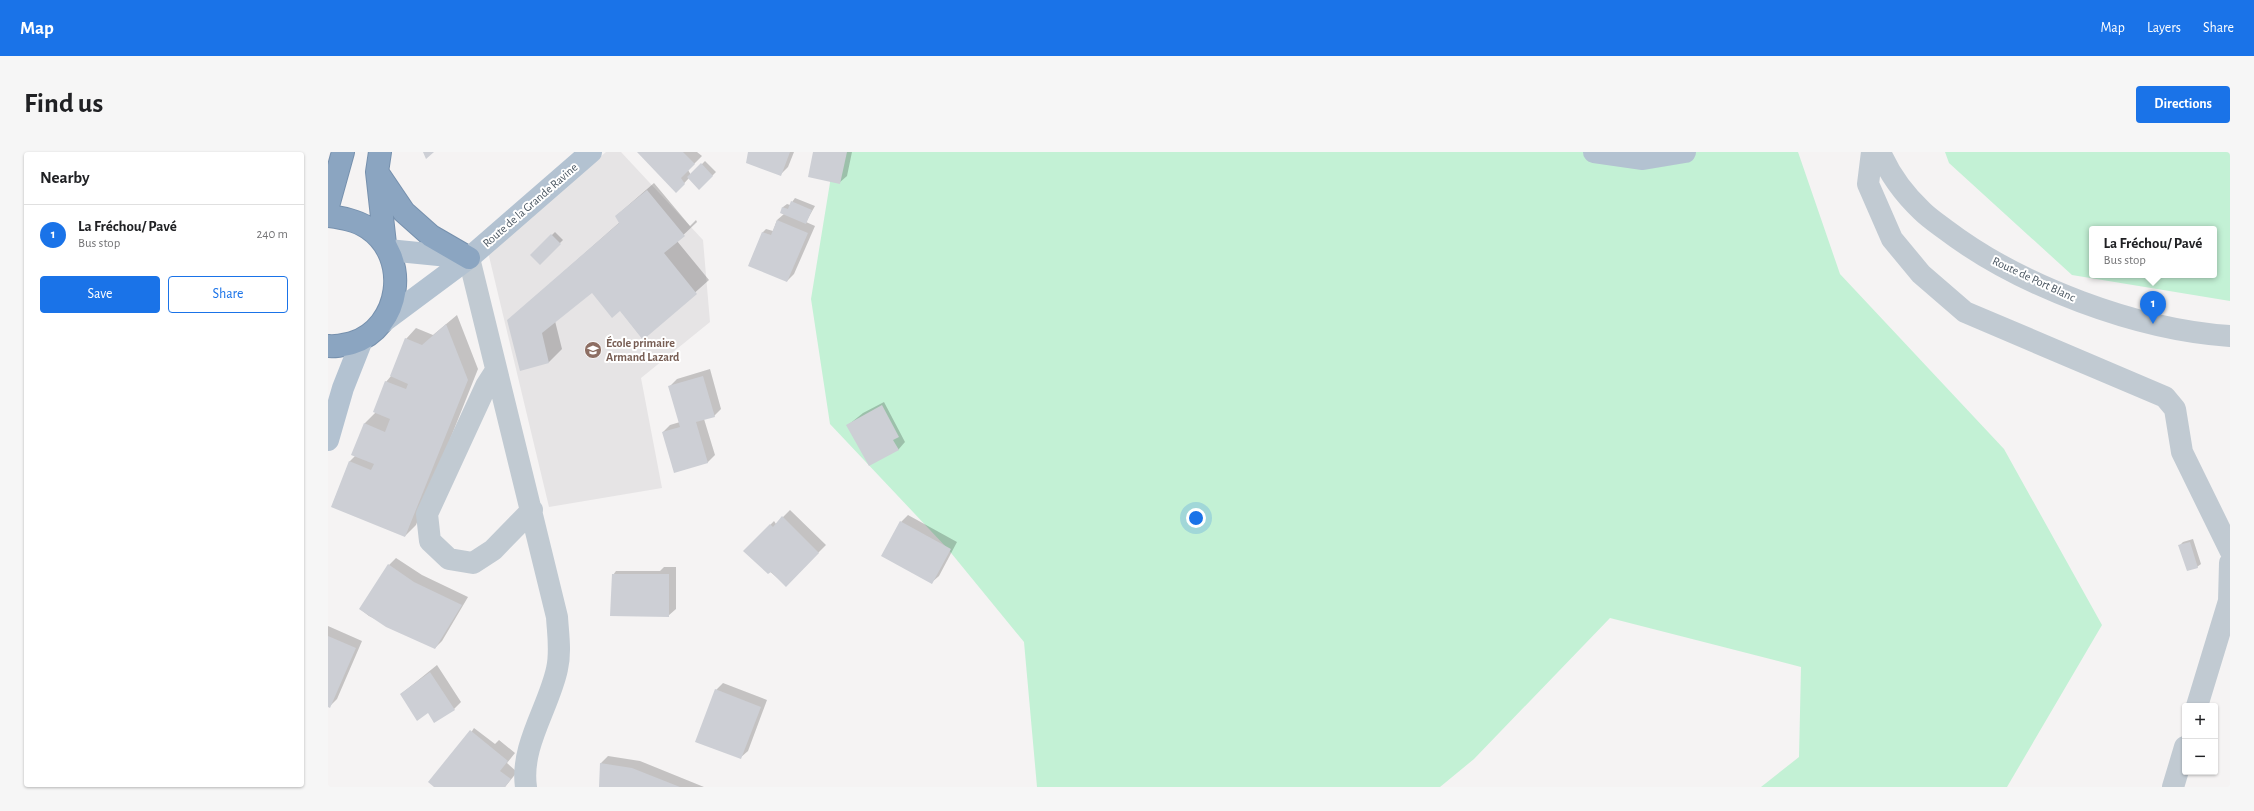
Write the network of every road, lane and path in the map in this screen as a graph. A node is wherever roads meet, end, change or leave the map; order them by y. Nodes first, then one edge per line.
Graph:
1 (343, 152) edge
2 (591, 152) edge
3 (1594, 152) edge
4 (1685, 152) edge
5 (1872, 152) edge
6 (1880, 152) edge
7 (379, 162) edge
8 (328, 206) edge
9 (328, 216) edge
10 (386, 247) junction
11 (469, 258) junction
12 (383, 322) junction
13 (2230, 336) edge
14 (362, 340) junction
15 (328, 346) edge
16 (495, 372) junction
17 (328, 440) edge
18 (532, 510) junction
19 (2230, 550) edge
20 (2230, 563) edge
21 (2198, 703) edge
22 (2182, 757) edge
23 (526, 787) edge
24 (2173, 787) edge

1 - 8 highway
2 - 11 main road, Route de la Grande Ravine
3 - 4 main road
5 - 19 street
6 - 13 street, Route de Port Blanc
7 - 10 highway
7 - 11 highway
9 - 10 highway
10 - 11 main road
10 - 12 highway
11 - 12 main road, Route de la Grande Ravine
11 - 16 street
12 - 14 highway
14 - 15 highway
14 - 17 main road
16 - 18 street
16 - 18 street
18 - 23 street
20 - 21 street
22 - 24 street

